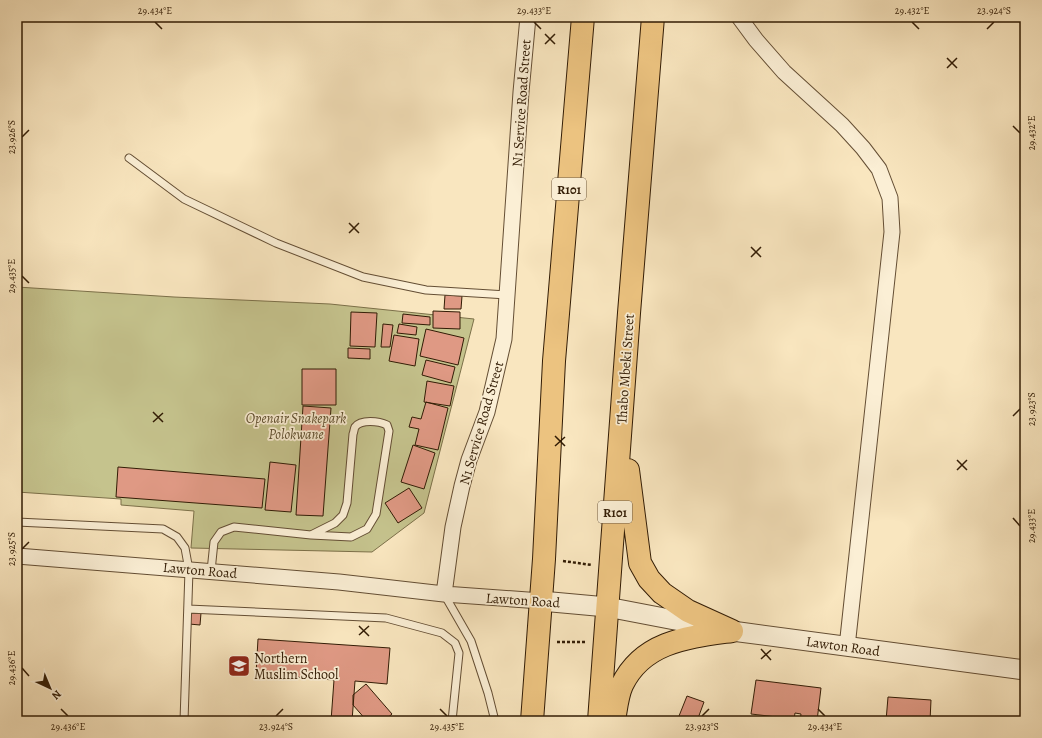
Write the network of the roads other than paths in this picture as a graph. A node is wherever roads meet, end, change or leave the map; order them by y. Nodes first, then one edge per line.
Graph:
1 (528, 17) edge
2 (583, 17) edge
3 (653, 17) edge
4 (739, 17) edge
5 (129, 158) dead end
6 (507, 295) junction
7 (622, 417) junction
8 (17, 522) edge
9 (311, 535) junction
10 (17, 556) edge
11 (189, 570) junction
12 (211, 571) junction
13 (444, 594) junction
14 (541, 600) junction
15 (607, 607) junction
16 (188, 609) junction
17 (732, 631) junction
18 (847, 647) junction
19 (1025, 670) edge
20 (184, 721) edge
21 (452, 721) edge
22 (495, 721) edge
23 (532, 721) edge
24 (600, 721) edge
25 (614, 721) edge

1 - 6 street, N1 Service Road Street
2 - 14 main road, R101
3 - 7 main road, Thabo Mbeki Street / R101
4 - 18 street
5 - 6 lane
6 - 13 street, N1 Service Road Street
7 - 15 main road, Thabo Mbeki Street / R101
7 - 17 main road
8 - 11 lane
9 - 9 lane
9 - 12 lane
10 - 11 street, Lawton Road
11 - 12 street, Lawton Road
11 - 16 lane
12 - 13 street, Lawton Road
13 - 14 street, Lawton Road
13 - 22 lane
14 - 15 street, Lawton Road
14 - 23 main road, R101
15 - 17 street, Lawton Road
15 - 24 main road, Thabo Mbeki Street / R101
16 - 20 lane
16 - 21 lane
17 - 18 street, Lawton Road
17 - 25 main road
18 - 19 street, Lawton Road

